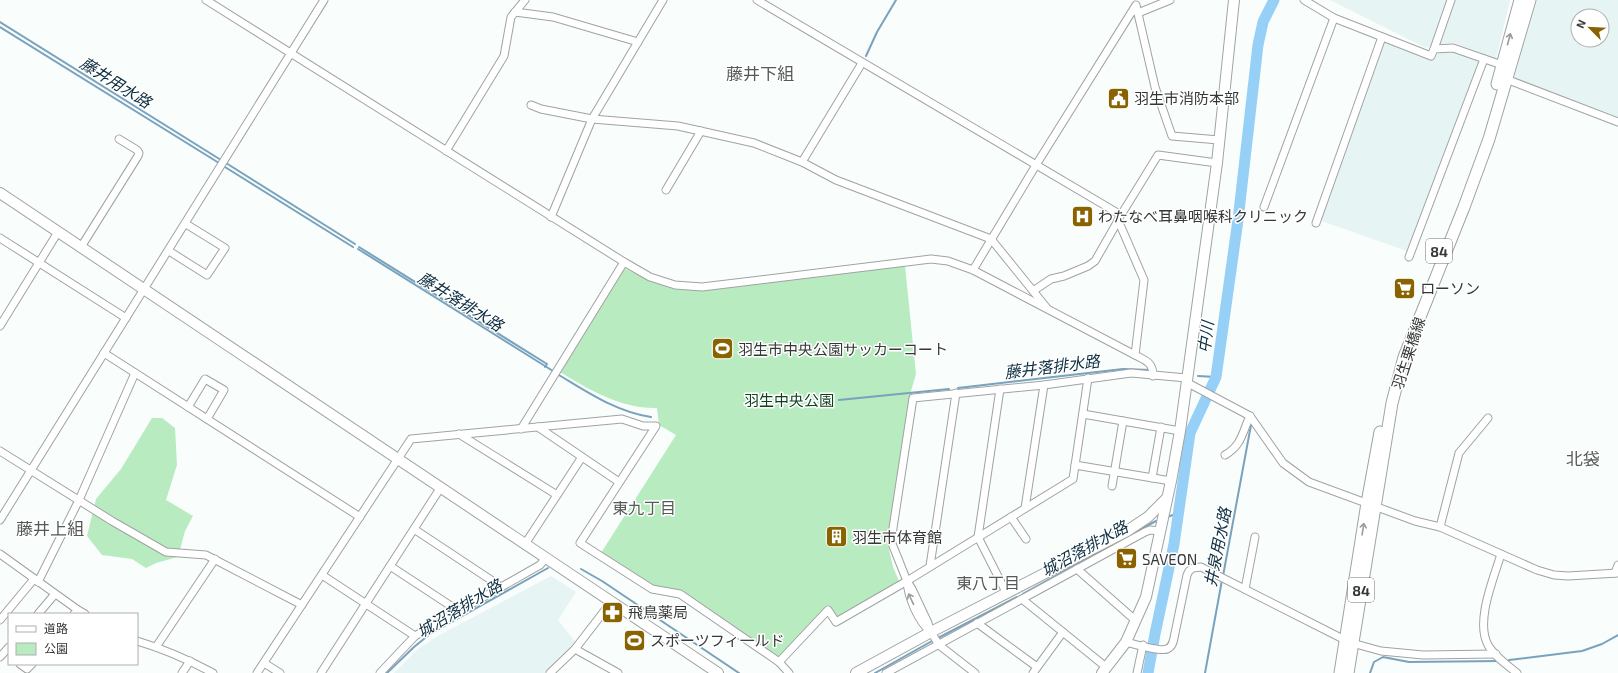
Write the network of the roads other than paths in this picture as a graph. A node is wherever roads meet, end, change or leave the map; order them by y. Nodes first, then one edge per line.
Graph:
1 (206, 0) edge
2 (324, 0) edge
3 (525, 0) edge
4 (663, 0) edge
5 (757, 0) edge
6 (1170, 0) edge
7 (1234, 0) edge
8 (1304, 0) edge
9 (1451, 0) edge
10 (1520, 0) edge
11 (1530, 0) edge
12 (1136, 6) edge
13 (515, 12) junction
14 (1334, 18) junction
15 (1382, 37) junction
16 (638, 42) junction
17 (1434, 49) junction
18 (291, 54) junction
19 (1484, 59) junction
20 (862, 63) junction
21 (1502, 65) junction
22 (1506, 79) junction
23 (531, 105) dead end
24 (592, 119) junction
25 (1618, 122) edge
26 (701, 131) junction
27 (119, 139) dead end
28 (1219, 140) junction
29 (446, 151) junction
30 (802, 162) junction
31 (1217, 163) junction
32 (1036, 165) junction
33 (666, 190) dead end
34 (0, 193) edge
35 (1264, 207) dead end
36 (551, 217) junction
37 (1120, 218) junction
38 (1316, 223) dead end
39 (186, 224) junction
40 (58, 232) junction
41 (0, 238) edge
42 (991, 239) junction
43 (81, 247) junction
44 (168, 251) junction
45 (1409, 257) dead end
46 (624, 262) junction
47 (40, 263) junction
48 (973, 270) junction
49 (144, 290) junction
50 (1033, 291) junction
51 (1049, 310) junction
52 (126, 318) junction
53 (0, 326) edge
54 (104, 353) junction
55 (1135, 355) junction
56 (135, 373) junction
57 (1153, 376) junction
58 (1088, 378) junction
59 (1186, 380) junction
60 (1044, 385) junction
61 (1000, 389) junction
62 (956, 393) junction
63 (188, 407) junction
64 (1083, 414) junction
65 (1250, 416) junction
66 (1488, 418) dead end
67 (207, 419) junction
68 (1123, 420) junction
69 (538, 427) junction
70 (1161, 427) junction
71 (521, 429) junction
72 (1180, 430) junction
73 (459, 434) junction
74 (0, 451) edge
75 (1225, 455) dead end
76 (582, 457) junction
77 (397, 459) junction
78 (1075, 465) junction
79 (32, 470) junction
80 (1115, 472) junction
81 (1152, 478) junction
82 (1170, 481) junction
83 (619, 482) junction
84 (1112, 486) dead end
85 (440, 487) junction
86 (558, 495) junction
87 (1166, 499) junction
88 (79, 500) junction
89 (1371, 505) junction
90 (1025, 508) junction
91 (360, 517) junction
92 (1011, 517) junction
93 (0, 520) edge
94 (1440, 527) junction
95 (414, 530) junction
96 (1160, 531) junction
97 (978, 537) junction
98 (1255, 537) dead end
99 (1026, 539) dead end
100 (525, 544) junction
101 (0, 554) edge
102 (1501, 554) junction
103 (546, 558) junction
104 (215, 559) junction
105 (390, 566) junction
106 (930, 566) junction
107 (1618, 566) edge
108 (1077, 569) junction
109 (1617, 573) edge
110 (322, 575) junction
111 (36, 580) junction
112 (907, 581) junction
113 (500, 589) junction
114 (1245, 589) junction
115 (1012, 592) junction
116 (55, 594) junction
117 (1022, 600) junction
118 (612, 601) junction
119 (366, 603) junction
120 (302, 605) junction
121 (76, 612) edge
122 (457, 612) junction
123 (39, 613) edge
124 (0, 620) edge
125 (1135, 620) junction
126 (977, 623) junction
127 (931, 632) junction
128 (1063, 632) junction
129 (415, 636) junction
130 (138, 641) edge
131 (1126, 642) junction
132 (1349, 642) junction
133 (939, 645) junction
134 (156, 646) junction
135 (1145, 646) junction
136 (575, 649) junction
137 (1496, 654) junction
138 (190, 661) junction
139 (779, 662) junction
140 (264, 663) junction
141 (1035, 670) edge
142 (1104, 670) edge
143 (890, 672) edge
144 (182, 673) edge
145 (213, 673) edge
146 (258, 673) edge
147 (280, 673) edge
148 (321, 673) edge
149 (380, 673) edge
150 (550, 673) edge
151 (618, 673) edge
152 (718, 673) edge
153 (789, 673) edge
154 (856, 673) edge
155 (975, 673) edge
156 (1137, 673) edge
157 (1340, 673) edge
158 (1348, 673) edge
159 (1517, 673) edge

1 - 18 street
2 - 18 street
3 - 13 street
4 - 16 street
5 - 20 street
6 - 12 street
7 - 28 street
8 - 14 street
9 - 17 street
21 -> 10 main road, 羽生栗橋線 / 84
11 - 22 main road, 羽生栗橋線 / 84
12 - 28 street
12 - 32 street
13 - 16 street
13 - 29 street
14 - 15 street
14 - 35 street
15 - 17 street
15 - 38 street
16 - 24 street
17 - 19 street
18 - 29 street
18 - 39 street
19 - 21 street
19 - 45 street
20 - 30 street
20 - 32 street
21 - 89 main road, 羽生栗橋線 / 84
22 - 25 street
22 - 89 main road, 羽生栗橋線 / 84
23 - 24 street
24 - 26 street
24 - 36 street
26 - 30 street
26 - 33 street
27 - 43 street
28 - 31 street
29 - 36 street
30 - 42 street
31 - 37 street
31 - 59 street
32 - 37 street
32 - 42 street
34 - 40 street
36 - 46 street
37 - 50 street
37 - 55 street
39 - 44 street
39 - 44 street
40 - 43 street
40 - 47 street
41 - 47 street
42 - 48 street
42 - 50 street
43 - 49 street
44 - 49 street
46 - 48 street
46 - 71 street
47 - 52 street
47 - 53 street
48 - 51 street
49 - 52 street
49 - 77 street
50 - 51 street
51 - 55 street
52 - 54 street
54 - 56 street
54 - 79 street
55 - 57 street
56 - 63 street
56 - 88 street
57 - 58 street
57 - 59 street
58 - 60 street
58 - 64 street
59 - 65 street
59 - 72 street
60 - 61 street
60 - 90 street
61 - 62 street
61 - 97 street
62 - 106 street
62 - 112 street
63 - 67 street
63 - 67 street
64 - 68 street
64 - 78 street
65 - 75 street
65 - 89 street
66 - 94 street
67 - 91 street
68 - 70 street
68 - 80 street
69 - 71 street
69 - 76 street
69 - 83 street
70 - 72 street
70 - 81 street
71 - 73 street
72 - 82 street
73 - 77 street
73 - 86 street
74 - 79 street
76 - 83 street
76 - 86 street
77 - 85 street
77 - 91 street
78 - 80 street
78 - 90 street
79 - 88 street
79 - 93 street
80 - 81 street
80 - 84 street
81 - 82 street
82 - 87 street
83 - 139 street
85 - 95 street
85 - 100 street
86 - 100 street
87 - 96 street
87 - 115 street
88 - 104 street
88 - 111 street
89 - 94 street
89 - 132 main road, 羽生栗橋線 / 84
90 - 92 street
91 - 110 street
92 - 97 street
92 - 99 street
94 - 102 street
95 - 105 street
95 - 113 street
96 - 108 street
96 - 125 street
97 - 106 street
97 - 115 street
98 - 114 street
100 - 103 street
101 - 111 street
102 - 109 street
102 - 137 street
103 - 113 street
103 - 118 street
104 - 120 street
104 - 134 street
105 - 119 street
105 - 122 street
106 - 112 street
107 - 109 street
108 - 117 street
108 - 125 street
110 - 119 street
110 - 120 street
111 - 116 street
111 - 124 street
112 - 127 street
112 - 139 street
113 - 122 street
114 - 132 street
114 - 135 street
115 - 117 street
115 - 127 street
116 - 121 street
116 - 123 street
117 - 126 street
117 - 128 street
118 - 136 street
118 - 152 street
119 - 129 street
119 - 148 street
120 - 140 street
122 - 129 street
125 - 131 street
126 - 133 street
126 - 141 street
127 - 133 street
127 - 154 street
128 - 141 street
128 - 142 street
129 - 149 street
130 - 134 street
131 - 135 street
131 - 142 street
132 - 137 street
132 - 157 main road, 羽生栗橋線 / 84
132 - 158 main road, 羽生栗橋線 / 84
133 - 143 street
133 - 155 street
134 - 138 street
135 - 156 street
136 - 150 street
136 - 151 street
137 - 159 street
138 - 144 street
138 - 145 street
139 - 153 street
140 - 146 street
140 - 147 street

